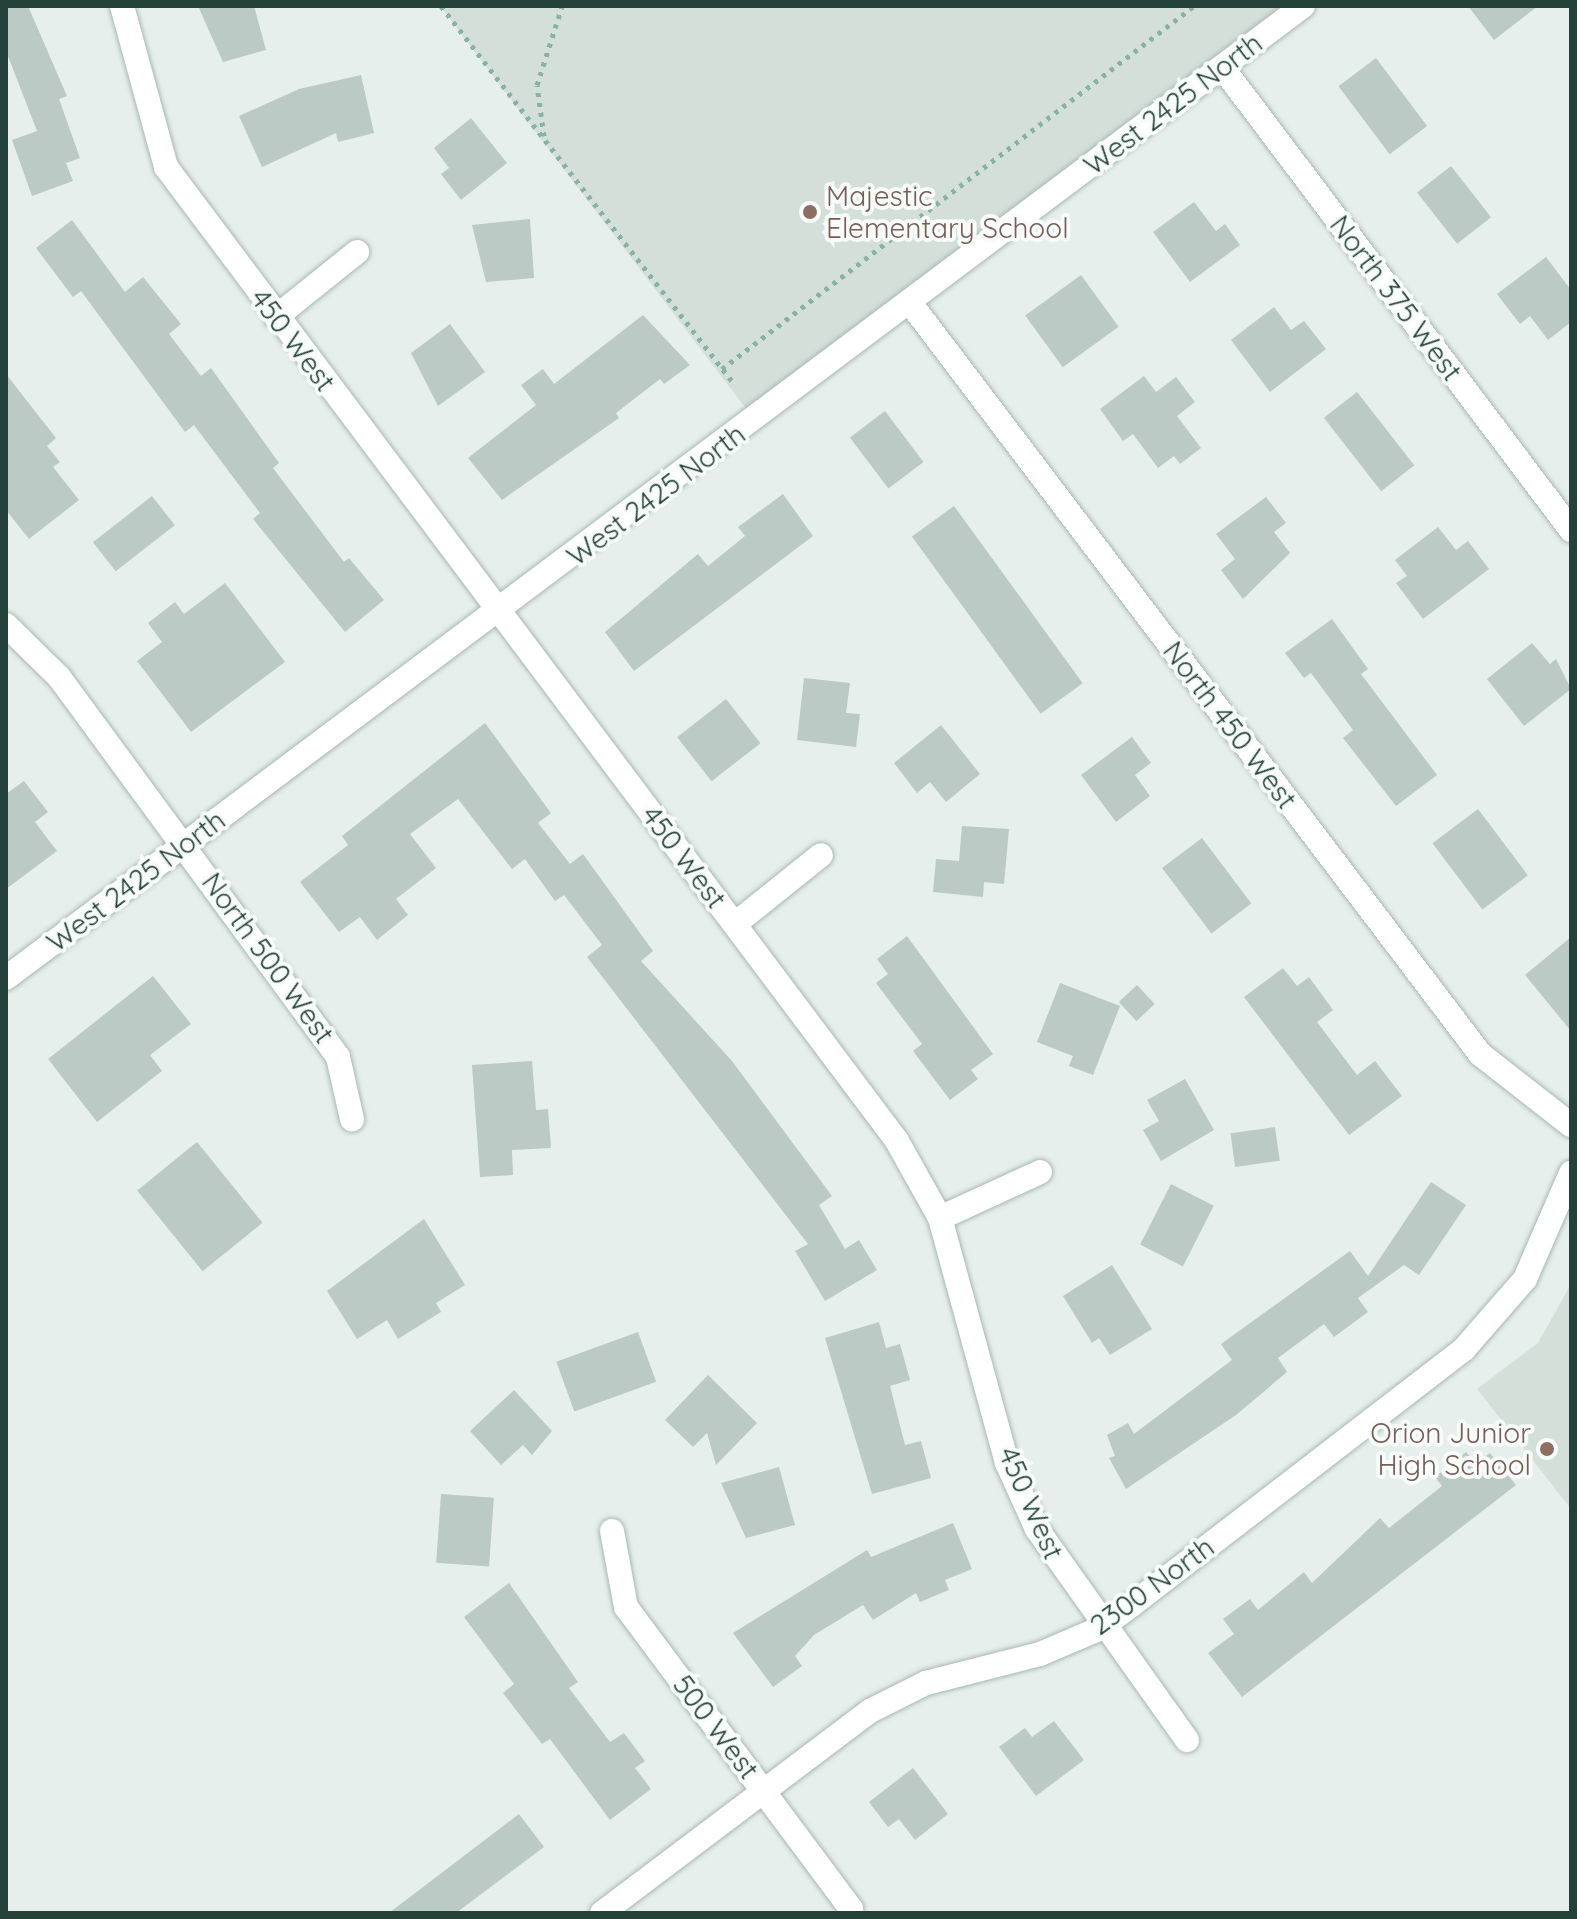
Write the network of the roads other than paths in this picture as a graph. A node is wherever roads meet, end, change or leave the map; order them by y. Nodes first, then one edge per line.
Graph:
1 (122, 6) edge
2 (1303, 6) edge
3 (1222, 67) junction
4 (357, 252) dead end
5 (911, 304) junction
6 (276, 317) junction
7 (1571, 530) edge
8 (497, 613) junction
9 (6, 625) edge
10 (186, 843) junction
11 (821, 855) dead end
12 (735, 924) junction
13 (6, 978) edge
14 (352, 1119) dead end
15 (1571, 1125) edge
16 (1040, 1172) dead end
17 (1571, 1173) edge
18 (940, 1218) junction
19 (612, 1531) dead end
20 (1101, 1628) junction
21 (1187, 1740) dead end
22 (764, 1792) junction
23 (851, 1909) dead end
24 (602, 1913) edge

1 - 6 street, 450 West
2 - 3 street, West 2425 North
3 - 5 street, West 2425 North
3 - 7 street, North 375 West
4 - 6 street
5 - 8 street, West 2425 North
5 - 15 street, North 450 West
6 - 8 street, 450 West
8 - 10 street, West 2425 North
8 - 12 street, 450 West
9 - 10 street, North 500 West
10 - 13 street, West 2425 North
10 - 14 street, North 500 West
11 - 12 street
12 - 18 street, 450 West
16 - 18 street
17 - 20 street, 2300 North
18 - 20 street, 450 West
19 - 22 street, 500 West
20 - 21 street, 450 West
20 - 22 street, 2300 North
22 - 23 street, 500 West
22 - 24 street, 2300 North

